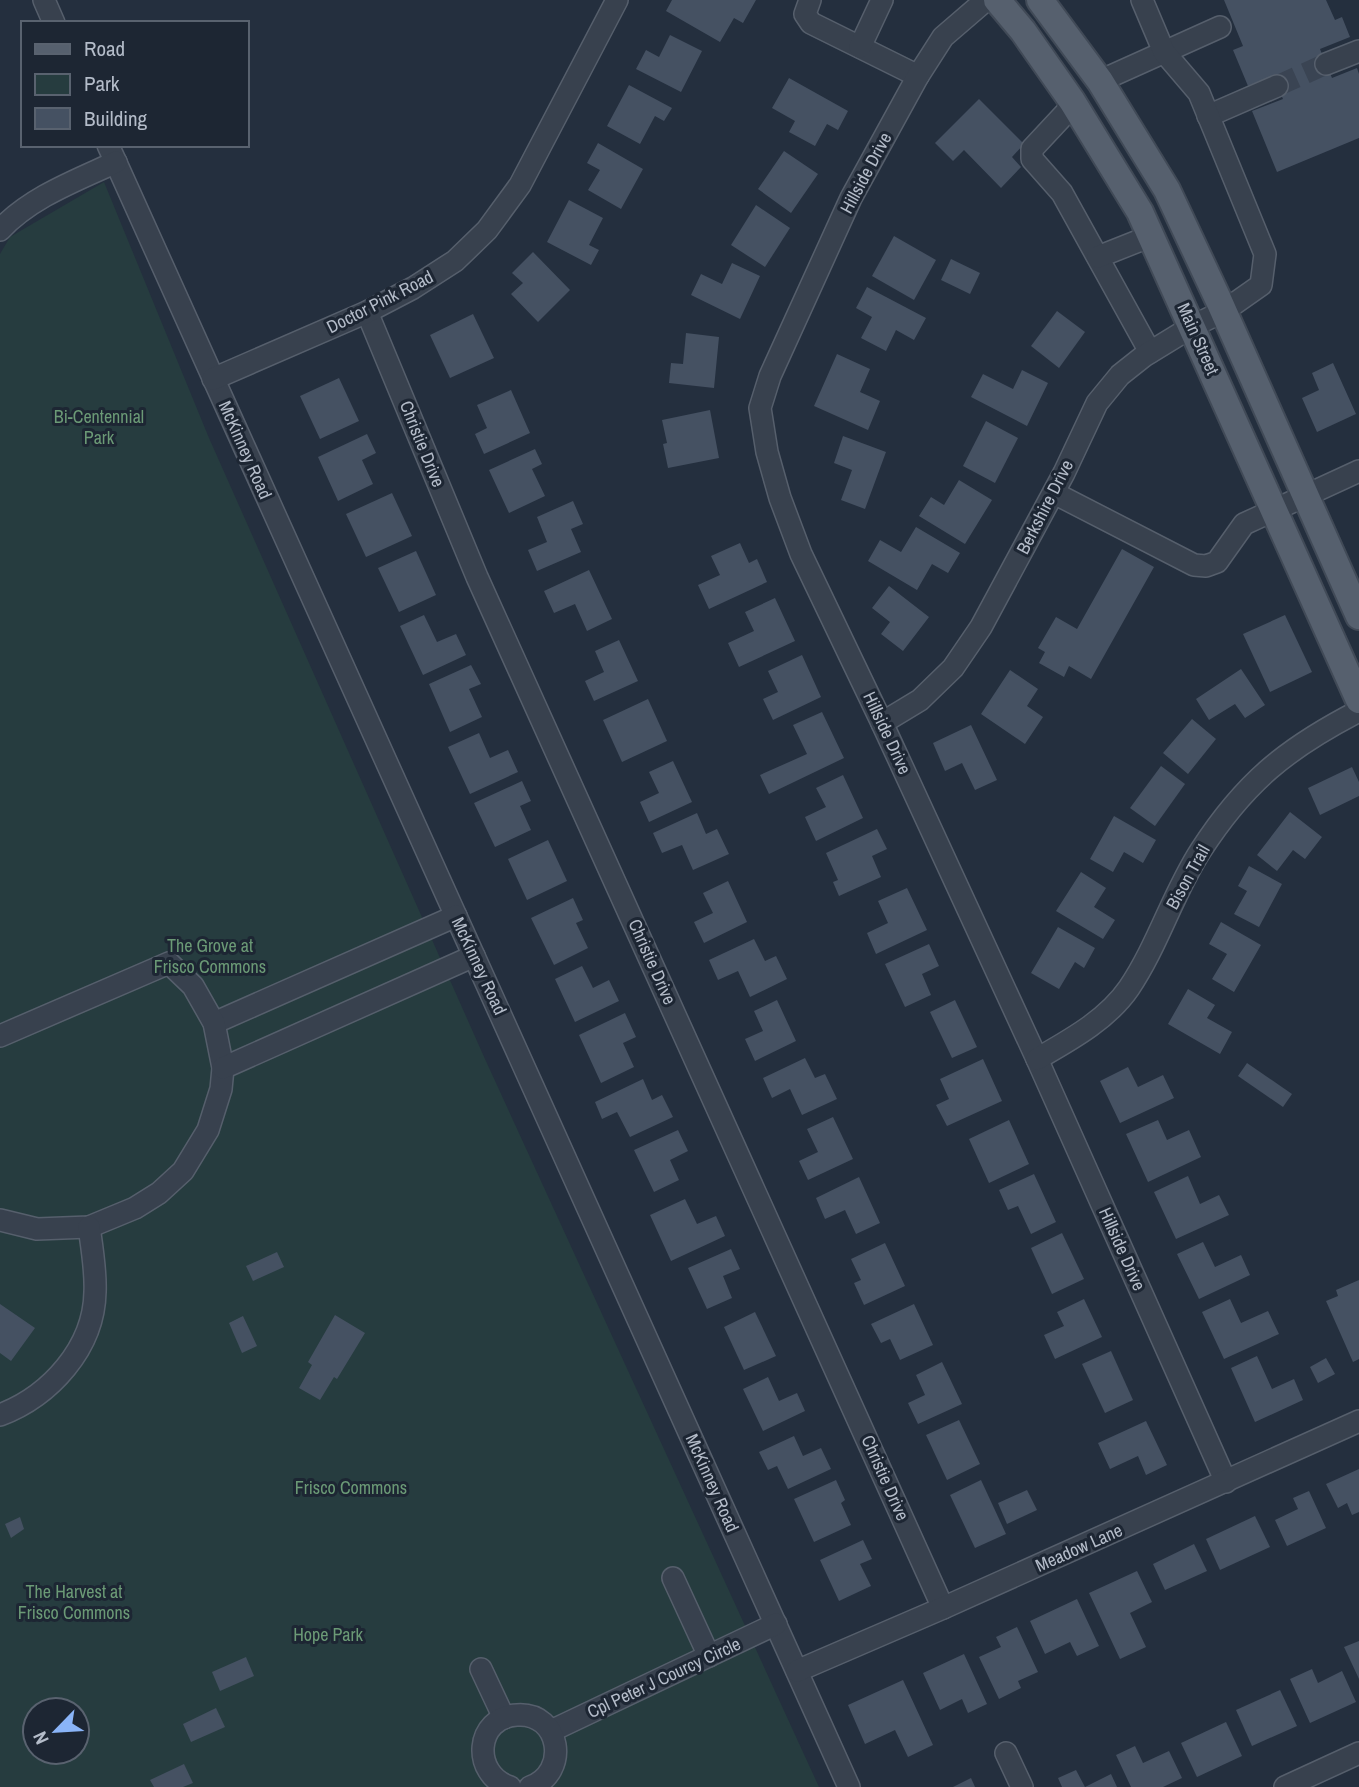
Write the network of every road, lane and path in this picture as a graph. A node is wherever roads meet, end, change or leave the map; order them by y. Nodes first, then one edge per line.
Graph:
1 (44, 0) edge
2 (617, 0) edge
3 (810, 0) edge
4 (882, 0) edge
5 (986, 0) edge
6 (998, 0) edge
7 (1040, 0) edge
8 (1142, 0) edge
9 (53, 21) edge
10 (1220, 27) dead end
11 (860, 47) junction
12 (1359, 51) edge
13 (1164, 52) junction
14 (1326, 64) tunnel mouth
15 (918, 76) junction
16 (1100, 81) junction
17 (1277, 86) tunnel mouth
18 (1074, 104) junction
19 (1208, 116) junction
20 (112, 154) edge
21 (0, 230) edge
22 (1151, 236) junction
23 (1098, 257) junction
24 (1224, 311) junction
25 (368, 312) junction
26 (1193, 326) junction
27 (1150, 352) junction
28 (213, 379) junction
29 (1359, 471) edge
30 (1054, 493) junction
31 (1305, 495) junction
32 (1275, 509) junction
33 (1359, 616) edge
34 (1359, 700) edge
35 (1359, 711) edge
36 (882, 723) junction
37 (456, 916) junction
38 (474, 956) junction
39 (214, 1023) junction
40 (0, 1036) edge
41 (1037, 1059) junction
42 (223, 1068) junction
43 (0, 1220) edge
44 (89, 1227) junction
45 (0, 1415) edge
46 (1359, 1421) edge
47 (1226, 1482) junction
48 (673, 1578) dead end
49 (943, 1608) junction
50 (776, 1624) junction
51 (709, 1656) junction
52 (481, 1669) dead end
53 (797, 1671) junction
54 (504, 1718) junction
55 (551, 1731) junction
56 (1006, 1752) dead end
57 (1359, 1753) edge
58 (1322, 1779) edge
59 (510, 1787) edge
60 (530, 1787) edge
61 (849, 1787) edge
62 (1022, 1787) edge
63 (1284, 1787) edge

1 - 9 street
2 - 25 street, Doctor Pink Road
3 - 11 street
4 - 11 street
5 - 15 street, Hillside Drive
6 - 18 main road, Main Street
7 - 16 main road, Main Street
8 - 13 street, Berkshire Drive
10 - 13 street
11 - 15 street
12 - 14 street
13 - 16 street
13 - 19 street, Berkshire Drive
15 - 36 street, Hillside Drive
16 - 24 main road, Main Street
17 - 19 street
18 - 22 main road, Main Street
18 - 23 street
19 - 24 street, Berkshire Drive
20 - 21 street
20 - 28 street, McKinney Road
22 - 23 street
22 - 26 main road, Main Street
23 - 27 street
24 - 26 street, Berkshire Drive
24 - 31 main road, Main Street
25 - 28 street, Doctor Pink Road
25 - 49 street, Christie Drive
26 - 27 street, Berkshire Drive
26 - 32 main road, Main Street
27 - 30 street, Berkshire Drive
28 - 37 street, McKinney Road
29 - 31 street
30 - 32 street
30 - 36 street, Berkshire Drive
31 - 32 street
31 - 33 main road, Main Street
32 - 34 main road, Main Street
35 - 41 street, Bison Trail
36 - 41 street, Hillside Drive
37 - 38 street, McKinney Road
37 - 39 street
38 - 42 street
38 - 50 street, McKinney Road
39 - 40 street
39 - 42 street
41 - 47 street, Hillside Drive
42 - 44 street
43 - 44 street
44 - 45 street
46 - 47 street, Meadow Lane
47 - 49 street, Meadow Lane
48 - 51 street
49 - 53 street, Meadow Lane
50 - 51 street, Cpl Peter J Courcy Circle
50 - 53 street, McKinney Road
51 - 55 street, Cpl Peter J Courcy Circle
52 - 54 street
53 - 61 street, McKinney Road
54 - 55 street
54 - 59 street
55 - 60 street
56 - 62 street
57 - 58 street
58 - 63 street

